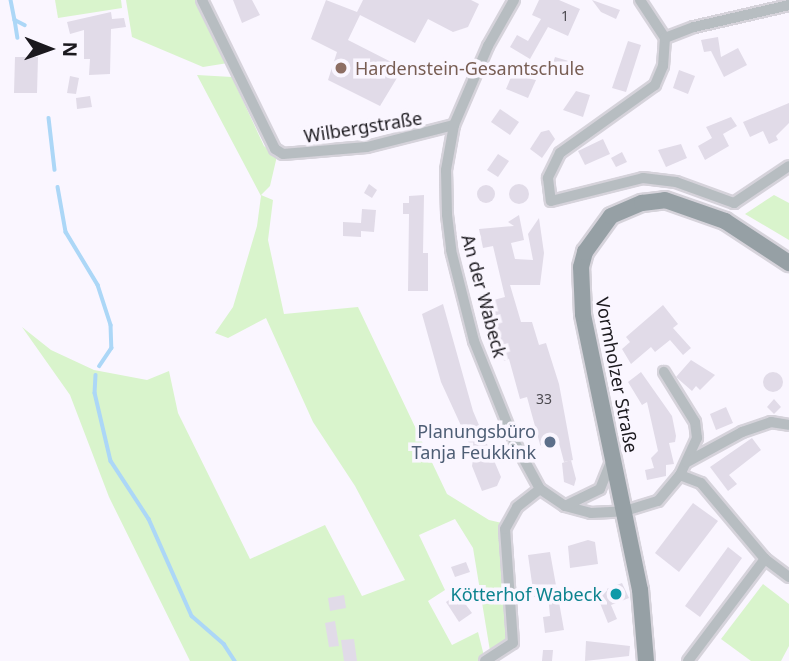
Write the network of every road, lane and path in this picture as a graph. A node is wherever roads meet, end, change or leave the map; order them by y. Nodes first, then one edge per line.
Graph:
1 (202, 0) edge
2 (514, 0) edge
3 (640, 0) edge
4 (757, 0) edge
5 (789, 5) edge
6 (763, 11) junction
7 (664, 38) junction
8 (454, 125) junction
9 (789, 166) edge
10 (789, 263) edge
11 (664, 372) dead end
12 (789, 425) edge
13 (614, 454) junction
14 (687, 462) junction
15 (680, 475) junction
16 (540, 489) junction
17 (565, 506) junction
18 (625, 511) junction
19 (765, 559) junction
20 (789, 577) edge
21 (506, 655) edge
22 (485, 661) edge
23 (646, 661) edge
24 (688, 661) edge

1 - 8 street, Wilbergstraße
2 - 8 street, An der Wabeck
3 - 7 street
4 - 6 street
5 - 6 street
6 - 7 street
7 - 9 street
8 - 16 street, An der Wabeck
10 - 13 main road, Vormholzer Straße
11 - 14 street, An der Wabeck
12 - 14 street
13 - 17 street
13 - 18 main road, Vormholzer Straße
14 - 15 street, An der Wabeck
15 - 18 street, An der Wabeck
15 - 19 street
16 - 17 street, An der Wabeck
16 - 21 street
17 - 18 street, An der Wabeck
18 - 23 main road, Vormholzer Straße
19 - 20 street
19 - 24 street
21 - 22 street

